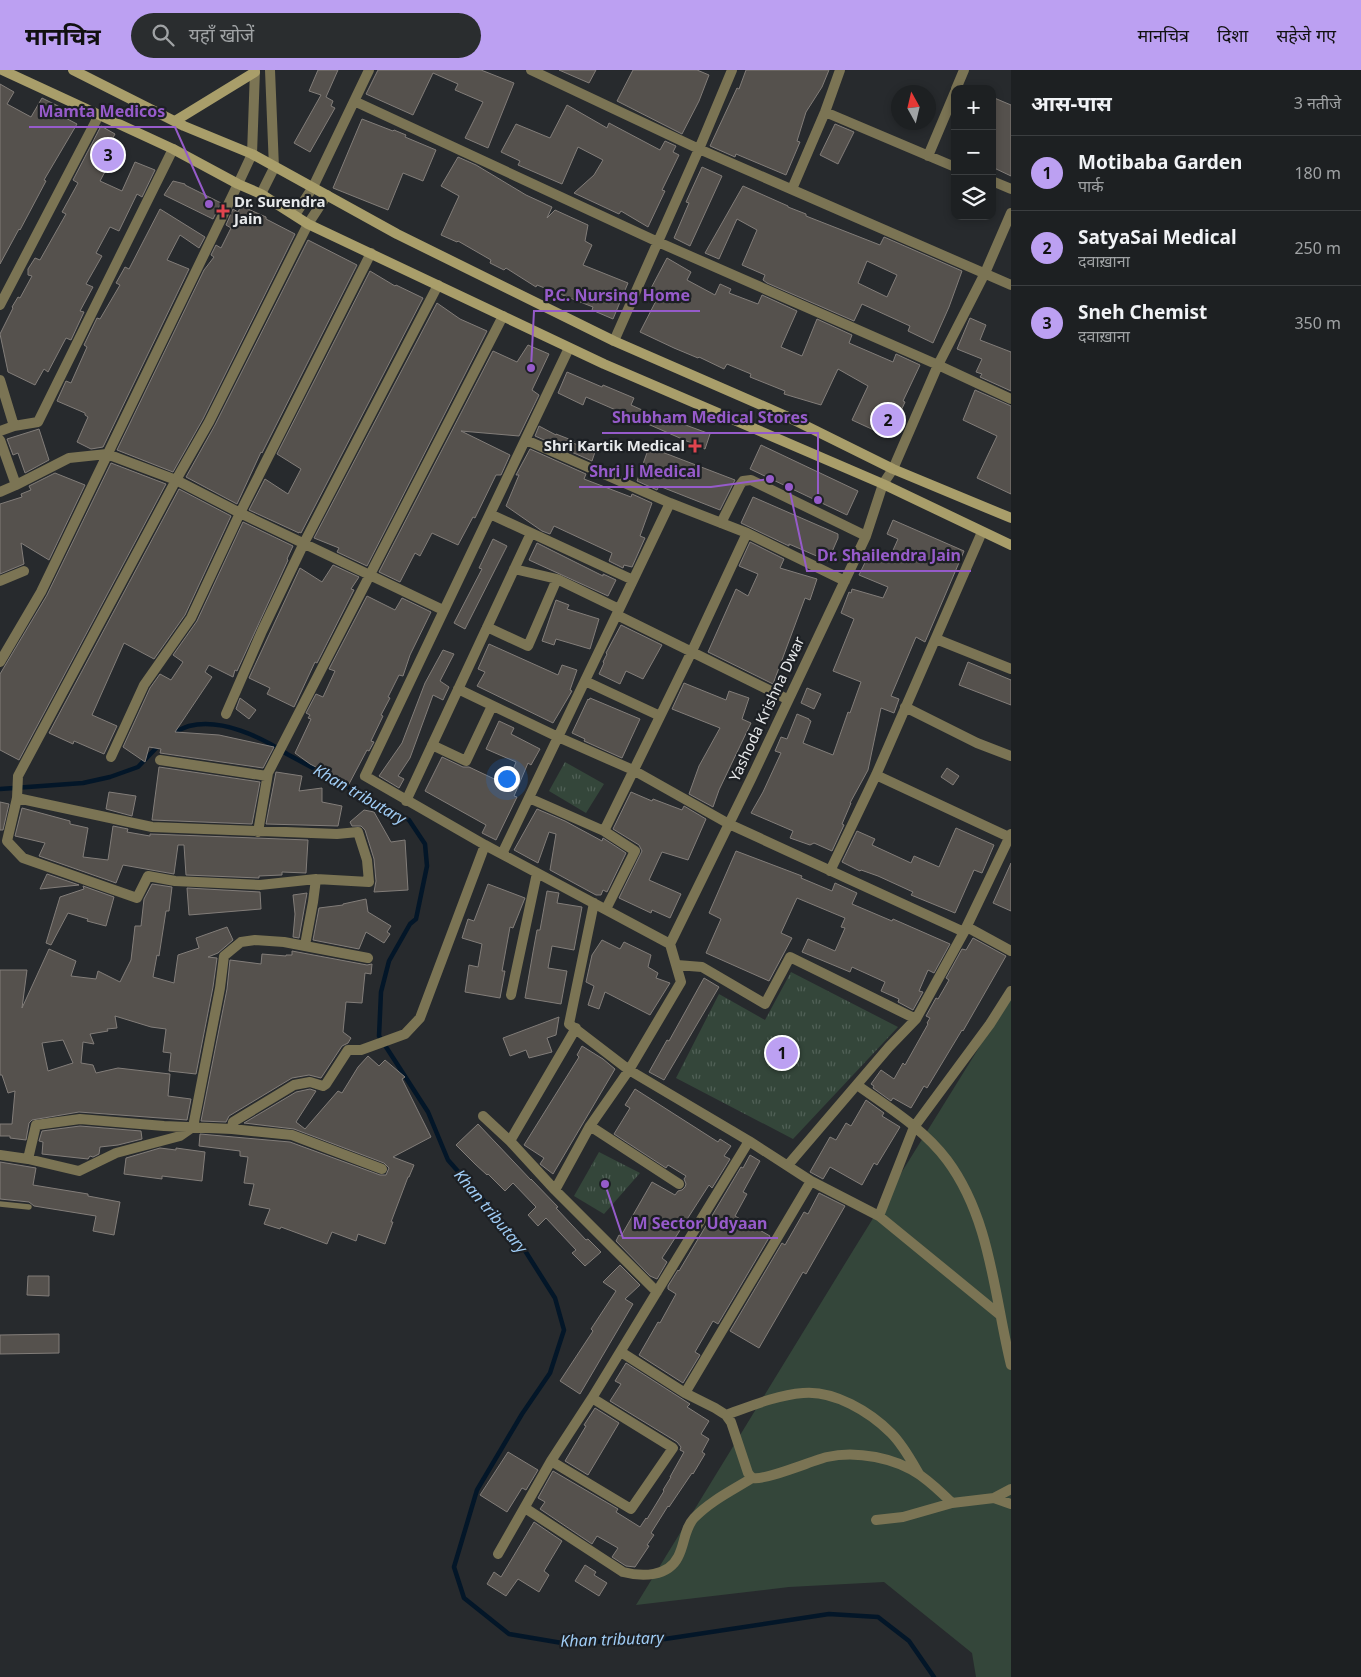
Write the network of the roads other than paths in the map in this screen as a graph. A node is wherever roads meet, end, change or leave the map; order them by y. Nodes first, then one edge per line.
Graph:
1 (2, 70) edge
2 (73, 70) edge
3 (270, 70) edge
4 (369, 70) edge
5 (532, 70) edge
6 (732, 70) edge
7 (840, 70) edge
8 (964, 70) edge
9 (255, 71) edge
10 (957, 85) edge
11 (951, 100) edge
12 (354, 101) junction
13 (825, 112) junction
14 (99, 115) junction
15 (175, 122) junction
16 (173, 149) junction
17 (699, 149) junction
18 (252, 154) junction
19 (928, 156) junction
20 (951, 165) edge
21 (274, 168) junction
22 (996, 183) edge
23 (238, 184) junction
24 (312, 187) junction
25 (792, 189) junction
26 (1011, 189) edge
27 (261, 194) junction
28 (327, 195) junction
29 (1011, 213) edge
30 (295, 215) junction
31 (308, 224) junction
32 (658, 242) junction
33 (370, 253) junction
34 (985, 273) junction
35 (438, 285) junction
36 (1011, 285) edge
37 (0, 305) edge
38 (503, 316) junction
39 (614, 340) junction
40 (569, 348) junction
41 (938, 365) junction
42 (0, 380) edge
43 (1011, 399) edge
44 (14, 426) junction
45 (0, 431) edge
46 (0, 440) edge
47 (526, 440) junction
48 (107, 454) junction
49 (893, 468) junction
50 (176, 480) junction
51 (883, 484) junction
52 (16, 485) junction
53 (0, 492) edge
54 (670, 503) junction
55 (240, 512) junction
56 (490, 514) junction
57 (1011, 518) edge
58 (721, 523) junction
59 (531, 532) junction
60 (982, 532) junction
61 (747, 533) junction
62 (866, 536) junction
63 (304, 543) junction
64 (1011, 545) edge
65 (514, 569) junction
66 (24, 571) dead end
67 (369, 574) junction
68 (557, 579) junction
69 (633, 580) junction
70 (0, 581) edge
71 (845, 581) junction
72 (443, 610) junction
73 (618, 612) junction
74 (487, 627) junction
75 (936, 639) junction
76 (692, 652) junction
77 (2, 658) edge
78 (1011, 669) edge
79 (585, 681) junction
80 (458, 689) junction
81 (787, 699) junction
82 (492, 706) junction
83 (905, 707) junction
84 (226, 714) dead end
85 (660, 716) junction
86 (558, 737) junction
87 (432, 745) junction
88 (1011, 756) edge
89 (111, 757) dead end
90 (160, 760) dead end
91 (634, 770) junction
92 (876, 775) junction
93 (267, 776) junction
94 (17, 796) junction
95 (529, 798) junction
96 (406, 801) junction
97 (729, 824) junction
98 (604, 831) junction
99 (258, 832) junction
100 (1010, 837) edge
101 (485, 845) junction
102 (502, 854) junction
103 (830, 871) junction
104 (537, 873) junction
105 (316, 879) junction
106 (594, 903) junction
107 (606, 909) junction
108 (966, 929) junction
109 (670, 944) junction
110 (305, 945) junction
111 (1011, 950) edge
112 (368, 958) dead end
113 (677, 965) junction
114 (1011, 991) edge
115 (511, 995) dead end
116 (916, 1019) junction
117 (576, 1028) junction
118 (629, 1070) junction
119 (857, 1085) junction
120 (483, 1116) dead end
121 (590, 1126) junction
122 (914, 1126) junction
123 (193, 1127) junction
124 (232, 1129) junction
125 (510, 1140) junction
126 (749, 1141) junction
127 (0, 1155) edge
128 (28, 1159) junction
129 (788, 1165) junction
130 (382, 1169) dead end
131 (811, 1181) junction
132 (679, 1184) dead end
133 (555, 1190) junction
134 (0, 1204) edge
135 (29, 1207) dead end
136 (880, 1216) junction
137 (657, 1292) junction
138 (1000, 1315) junction
139 (621, 1352) junction
140 (1011, 1365) edge
141 (685, 1393) junction
142 (592, 1398) junction
143 (726, 1415) junction
144 (551, 1461) junction
145 (920, 1474) junction
146 (752, 1478) junction
147 (1011, 1489) edge
148 (994, 1498) junction
149 (952, 1503) junction
150 (1011, 1504) edge
151 (525, 1508) junction
152 (876, 1520) dead end
153 (498, 1554) dead end

1 - 14 main road
2 - 15 main road
3 - 21 street
4 - 12 street
5 - 17 street
6 - 17 street
7 - 13 street
8 - 10 street
9 - 15 main road
9 - 18 street
11 - 19 street
12 - 24 street
12 - 32 street
13 - 19 street
13 - 25 street
14 - 16 main road
14 - 37 street
15 - 18 main road
16 - 23 main road
16 - 44 street
17 - 25 street
17 - 32 street
18 - 21 main road
18 - 23 street
19 - 20 street
21 - 24 main road
21 - 27 street
22 - 26 street
23 - 27 main road
23 - 48 street
24 - 28 main road
24 - 30 street
25 - 34 street
27 - 30 main road
28 - 31 street
28 - 39 main road
29 - 34 street, Yashoda Krishna Dwar
30 - 31 main road
31 - 33 main road
31 - 50 street
32 - 39 street
32 - 41 street
33 - 35 main road
33 - 55 street
34 - 36 street
34 - 41 street, Yashoda Krishna Dwar
35 - 38 main road
35 - 63 street
38 - 40 main road
38 - 67 street
39 - 49 main road
40 - 47 street
40 - 51 main road
41 - 43 street
41 - 49 street, Yashoda Krishna Dwar
42 - 44 street
44 - 45 street
46 - 52 street
47 - 54 street
47 - 56 street
48 - 50 street
48 - 52 street
48 - 77 street
49 - 51 street, Yashoda Krishna Dwar
49 - 57 main road
50 - 55 street
50 - 94 street
51 - 60 main road
51 - 62 street, Yashoda Krishna Dwar
52 - 53 street
54 - 58 street
54 - 69 street
55 - 63 street
55 - 89 street
56 - 59 street
56 - 72 street
58 - 61 street
58 - 62 street
59 - 65 street
59 - 69 street
60 - 64 main road
60 - 75 street
61 - 71 street
61 - 76 street
62 - 71 street, Yashoda Krishna Dwar
63 - 67 street
63 - 84 street
65 - 68 street
65 - 74 street
66 - 70 street
67 - 72 street
67 - 93 street
68 - 73 street
68 - 74 street
69 - 73 street
71 - 81 street, Yashoda Krishna Dwar
72 - 96 street
73 - 76 street
73 - 79 street
74 - 80 street
75 - 78 street
75 - 83 street
76 - 81 street
76 - 85 street
79 - 85 street
79 - 86 street
80 - 82 street
80 - 87 street
81 - 97 street, Yashoda Krishna Dwar
82 - 86 street
82 - 87 street
83 - 88 street
83 - 92 street
85 - 91 street
86 - 91 street
86 - 95 street
87 - 96 street
90 - 93 street
91 - 97 street
91 - 98 street
92 - 100 street
92 - 103 street
93 - 99 street
94 - 99 street
94 - 105 street
95 - 98 street
95 - 102 street
96 - 101 street
97 - 103 street
97 - 109 street, Yashoda Krishna Dwar
98 - 107 street
99 - 105 street
100 - 108 street
101 - 102 street
101 - 124 street
102 - 104 street
103 - 108 street
104 - 106 street
104 - 115 street
105 - 110 street
106 - 107 street
106 - 117 street
107 - 109 street
108 - 111 street
108 - 116 street
109 - 113 street
110 - 112 street
110 - 123 street
113 - 116 street
113 - 118 street
114 - 122 street
116 - 119 street
117 - 118 street
117 - 125 street
118 - 121 street
118 - 126 street
119 - 122 street
119 - 129 street
120 - 125 street
121 - 132 street
121 - 133 street
122 - 136 street
122 - 138 street
123 - 124 street
123 - 128 street
123 - 128 street
124 - 130 street
125 - 133 street
126 - 129 street
126 - 137 street
127 - 128 street
129 - 131 street
131 - 136 street
131 - 141 street
133 - 137 street
134 - 135 lane
136 - 138 street
137 - 139 street
138 - 140 street
139 - 141 street
139 - 142 street
141 - 143 street
142 - 144 street
142 - 144 street
143 - 145 street
143 - 146 street
144 - 151 street
145 - 146 street
145 - 149 street
146 - 151 street
147 - 148 street
148 - 149 street
148 - 150 street
149 - 152 street
151 - 153 street

